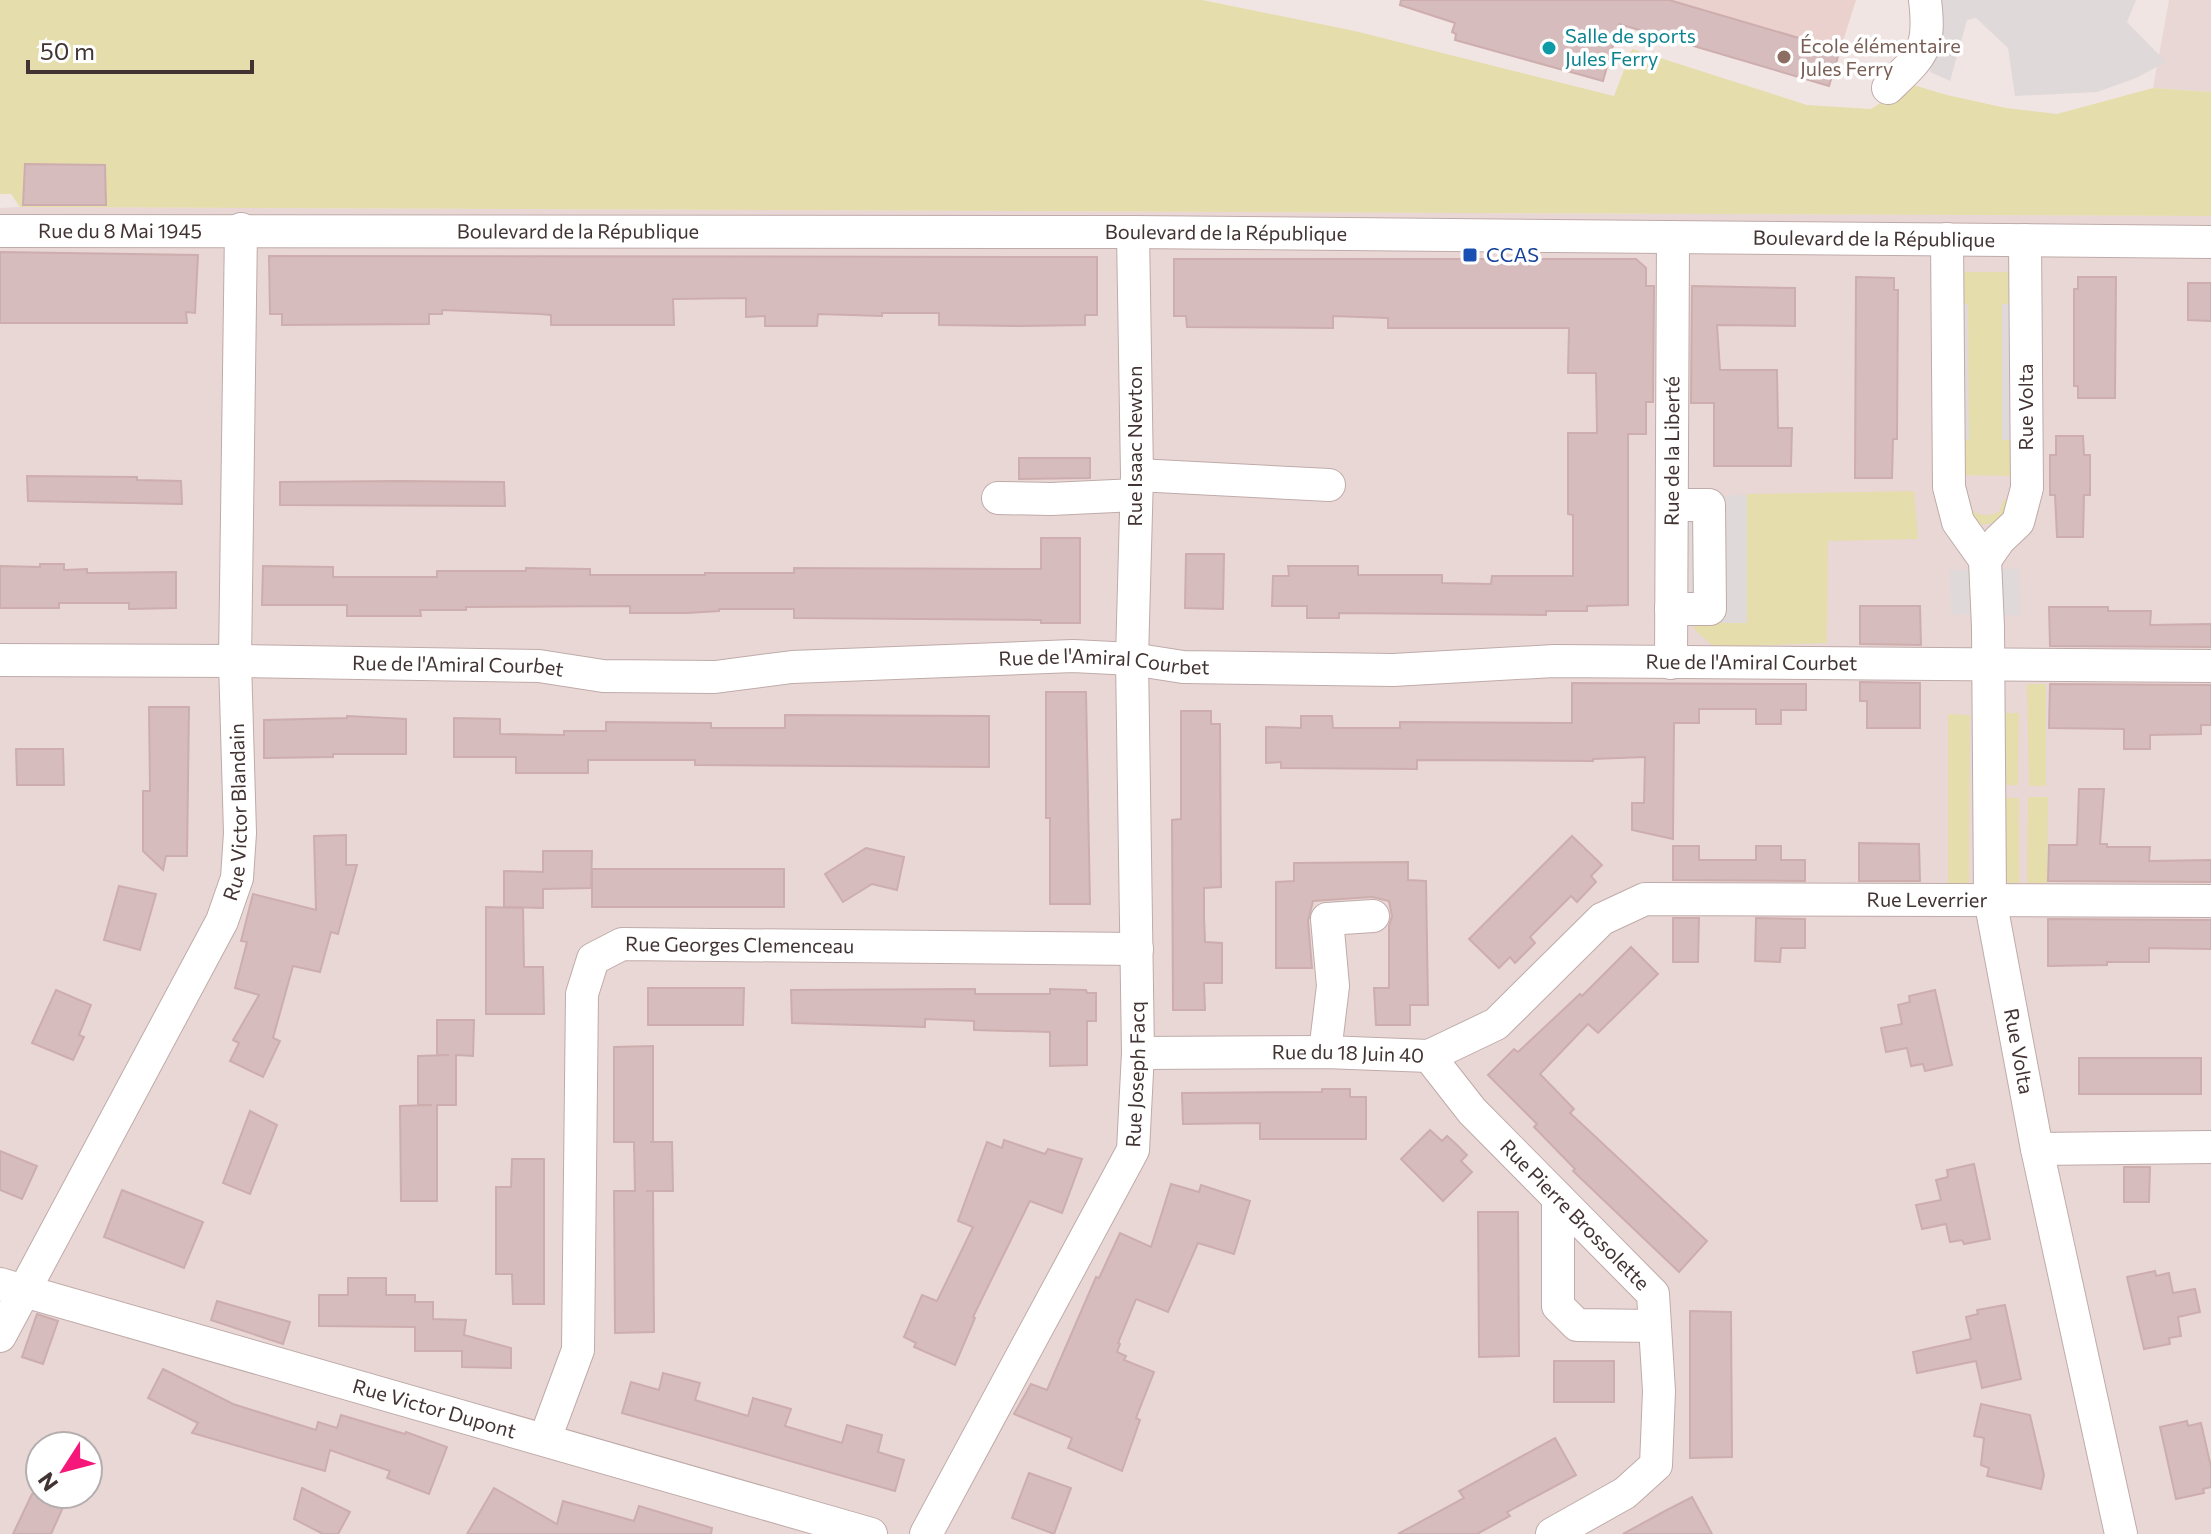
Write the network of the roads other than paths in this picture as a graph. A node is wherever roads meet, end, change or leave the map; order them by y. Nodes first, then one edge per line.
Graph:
1 (1925, 0) edge
2 (1888, 88) dead end
3 (241, 229) junction
4 (0, 231) edge
5 (1133, 232) junction
6 (1673, 237) junction
7 (1947, 239) junction
8 (2025, 240) junction
9 (2211, 242) edge
10 (1136, 485) junction
11 (1329, 485) dead end
12 (998, 498) dead end
13 (1985, 560) junction
14 (1132, 659) junction
15 (0, 660) edge
16 (235, 661) junction
17 (1671, 663) junction
18 (1988, 665) junction
19 (2211, 666) edge
20 (1645, 899) joint
21 (1990, 899) junction
22 (2211, 901) edge
23 (1373, 916) dead end
24 (1137, 949) junction
25 (1325, 1052) junction
26 (1138, 1053) junction
27 (1429, 1056) junction
28 (2211, 1147) edge
29 (2037, 1149) junction
30 (1558, 1198) junction
31 (13, 1288) edge
32 (1654, 1326) junction
33 (0, 1336) edge
34 (545, 1439) junction
35 (871, 1534) edge
36 (926, 1534) edge
37 (1552, 1534) edge
38 (2121, 1534) edge

1 - 2 street
3 - 4 street, Rue du 8 Mai 1945
3 - 5 street, Boulevard de la République
3 - 16 street, Rue Victor Blandain
5 - 6 street, Boulevard de la République
5 - 10 street, Rue Isaac Newton
6 - 7 street, Boulevard de la République
6 - 17 street, Rue de la Liberté
7 - 8 street, Boulevard de la République
7 - 13 street
8 - 9 street, Boulevard de la République
8 - 13 street, Rue Volta
10 - 11 street
10 - 12 street
10 - 14 street, Rue Isaac Newton
13 - 18 street, Rue Volta
14 - 16 street, Rue de l'Amiral Courbet
14 - 17 street, Rue de l'Amiral Courbet
14 - 24 street, Rue Joseph Facq
15 - 16 street, Rue de l'Amiral Courbet
16 - 31 street, Rue Victor Blandain
17 - 18 street, Rue de l'Amiral Courbet
18 - 19 street, Rue de l'Amiral Courbet
18 - 21 street, Rue Volta
20 - 21 street, Rue Leverrier
20 - 27 street, Rue du 18 Juin 40
21 - 22 street, Rue Leverrier
21 - 29 street, Rue Volta
23 - 25 street
24 - 26 street, Rue Joseph Facq
24 - 34 street, Rue Georges Clemenceau
25 - 26 street, Rue du 18 Juin 40
25 - 27 street, Rue du 18 Juin 40
26 - 36 street, Rue Joseph Facq
27 - 30 street, Rue Pierre Brossolette
28 - 29 street
29 - 38 street, Rue Volta
30 - 32 street, Rue Pierre Brossolette
30 - 32 street
31 - 33 street, Rue Victor Blandain
31 - 34 street, Rue Victor Dupont
32 - 37 street, Rue Pierre Brossolette
34 - 35 street, Rue Victor Dupont

